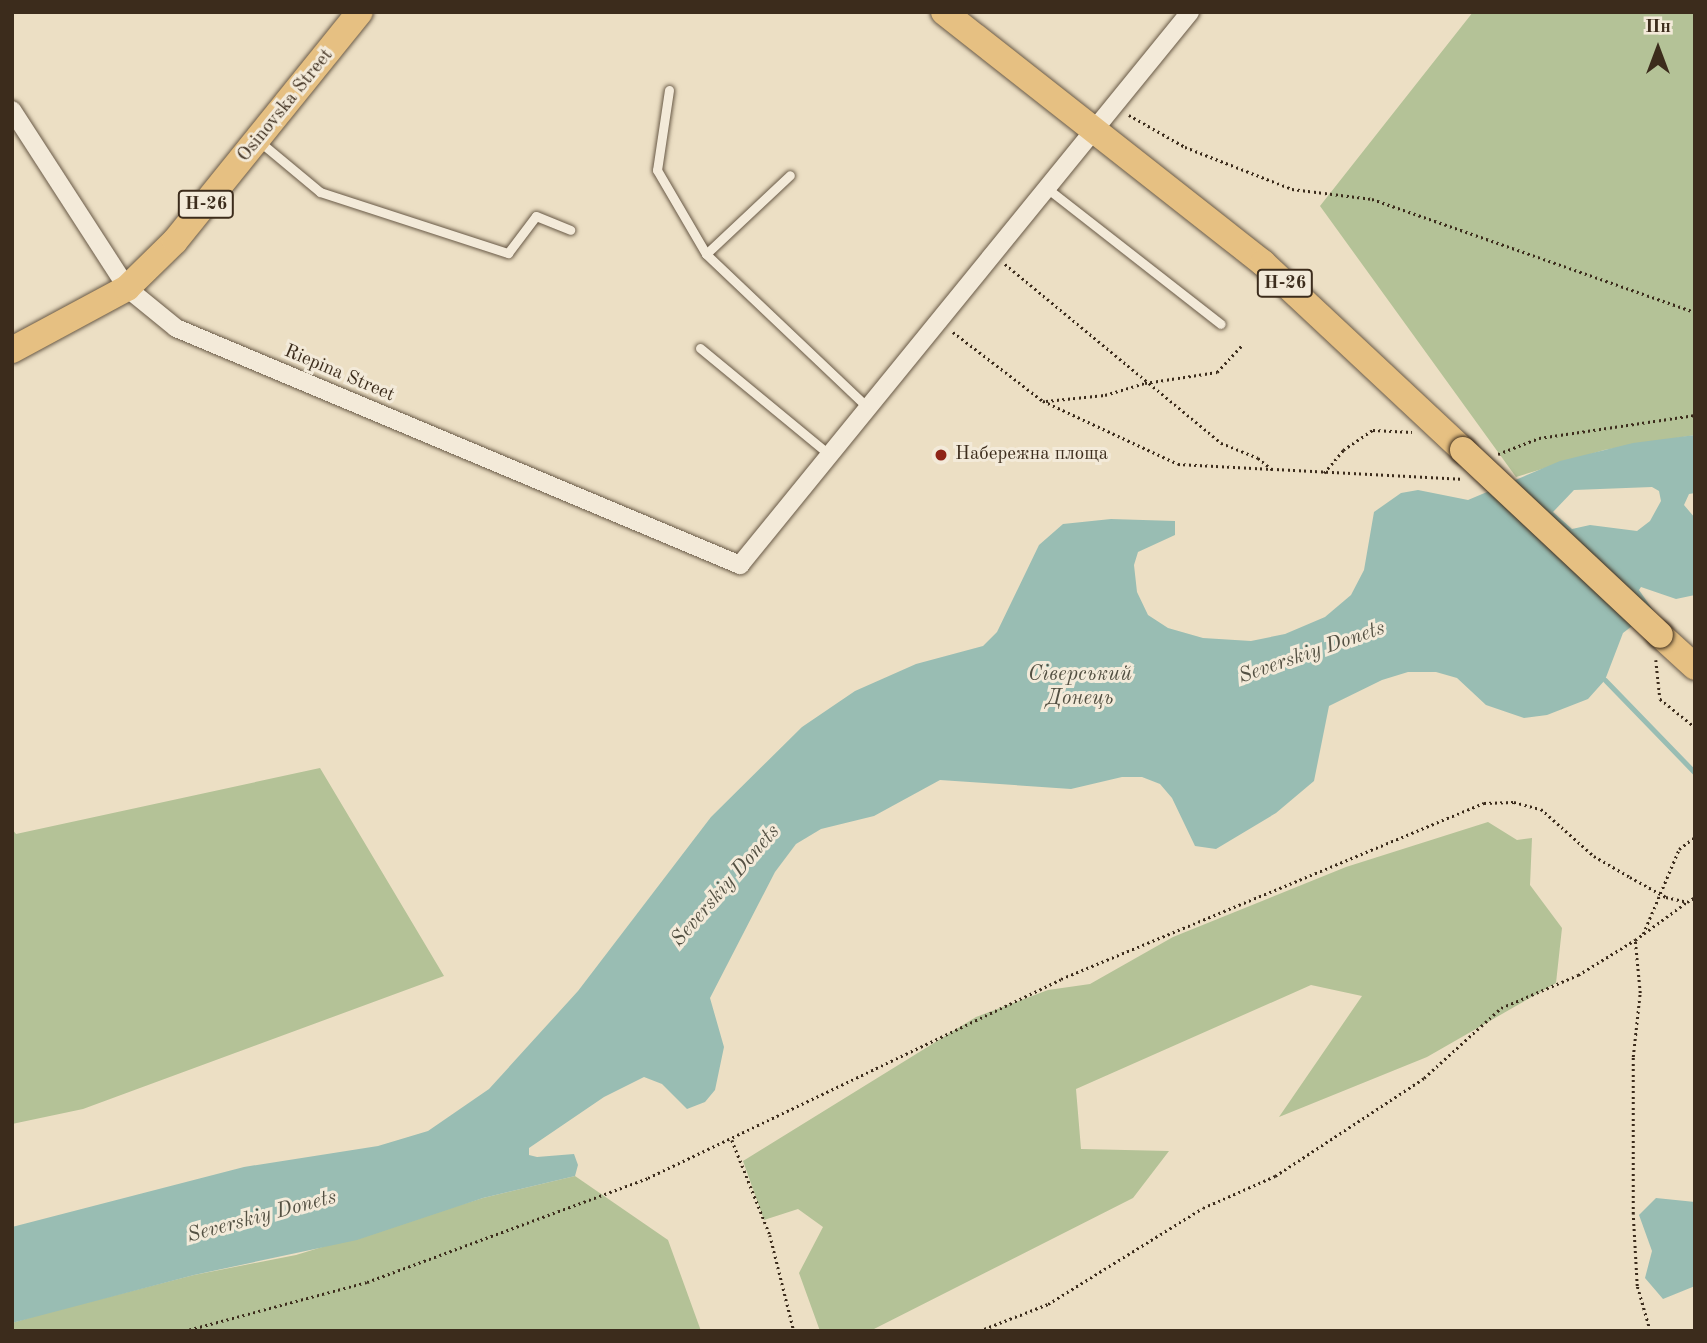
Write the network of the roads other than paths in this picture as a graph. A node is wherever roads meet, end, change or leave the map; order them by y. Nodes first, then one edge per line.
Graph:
1 (360, 12) edge
2 (943, 12) edge
3 (1190, 12) edge
4 (669, 90) dead end
5 (12, 110) edge
6 (1094, 133) junction
7 (258, 141) junction
8 (790, 175) dead end
9 (1048, 189) junction
10 (570, 230) dead end
11 (706, 254) junction
12 (127, 288) junction
13 (1221, 324) dead end
14 (700, 348) dead end
15 (12, 350) edge
16 (868, 408) junction
17 (830, 455) junction
18 (1695, 667) edge

1 - 7 main road, Osinovska Street / Н-26
2 - 6 main road, Н-26
3 - 6 street
4 - 11 lane
5 - 12 street, Riepina Street
6 - 9 street
6 - 18 main road, Н-26, bridge
7 - 10 lane
7 - 12 main road, Osinovska Street / Н-26
8 - 11 lane
9 - 13 lane
9 - 16 street
11 - 16 lane
12 - 15 main road, Osinovska Street / Н-26
12 - 17 street, Riepina Street
14 - 17 lane
16 - 17 street

